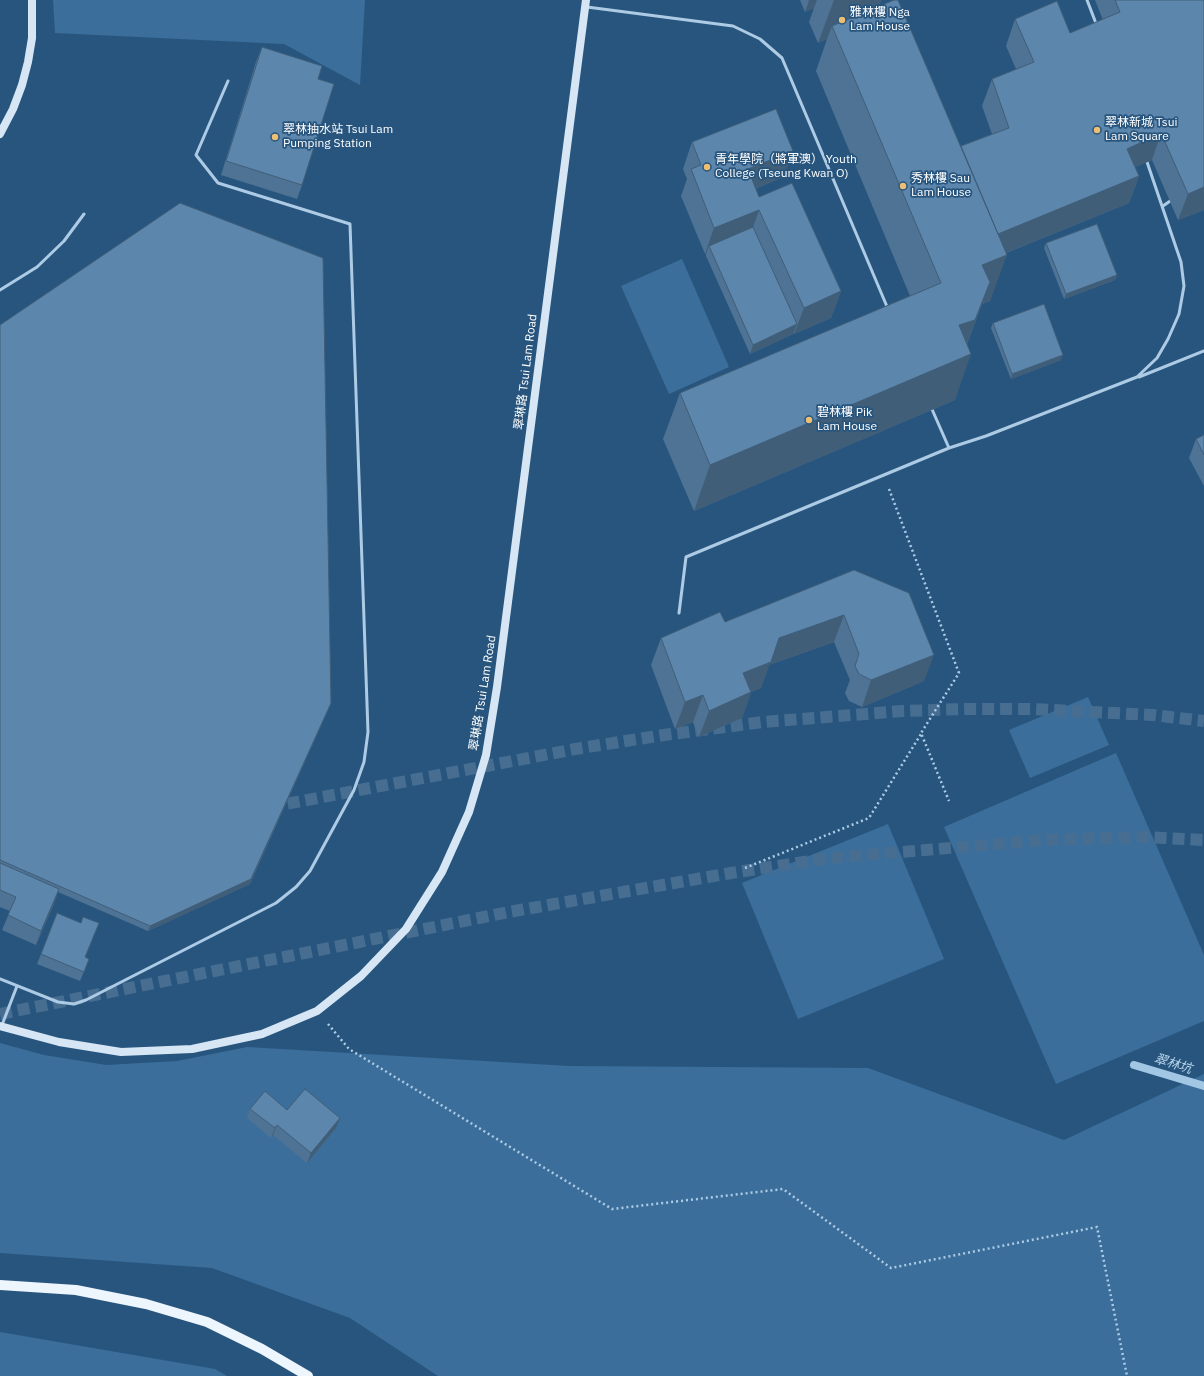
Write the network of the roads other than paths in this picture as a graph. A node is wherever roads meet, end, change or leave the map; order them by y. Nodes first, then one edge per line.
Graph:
1 (32, 0) edge
2 (1087, 0) edge
3 (585, 3) edge
4 (1098, 28) edge
5 (228, 81) dead end
6 (0, 134) edge
7 (1144, 153) edge
8 (1174, 198) edge
9 (1163, 206) junction
10 (84, 214) dead end
11 (0, 290) edge
12 (890, 312) edge
13 (1204, 351) edge
14 (1137, 377) junction
15 (930, 405) edge
16 (949, 448) junction
17 (679, 613) dead end
18 (0, 979) edge
19 (17, 986) junction
20 (1, 1026) edge
21 (0, 1285) edge
22 (308, 1376) edge

1 - 6 street
2 - 4 lane
3 - 12 lane
3 - 20 street, 翠琳路 Tsui Lam Road
5 - 19 lane
7 - 9 lane
8 - 9 lane
9 - 14 lane
10 - 11 lane
13 - 14 lane
14 - 16 lane
15 - 16 lane
16 - 17 lane
18 - 19 lane
19 - 20 lane
21 - 22 main road

